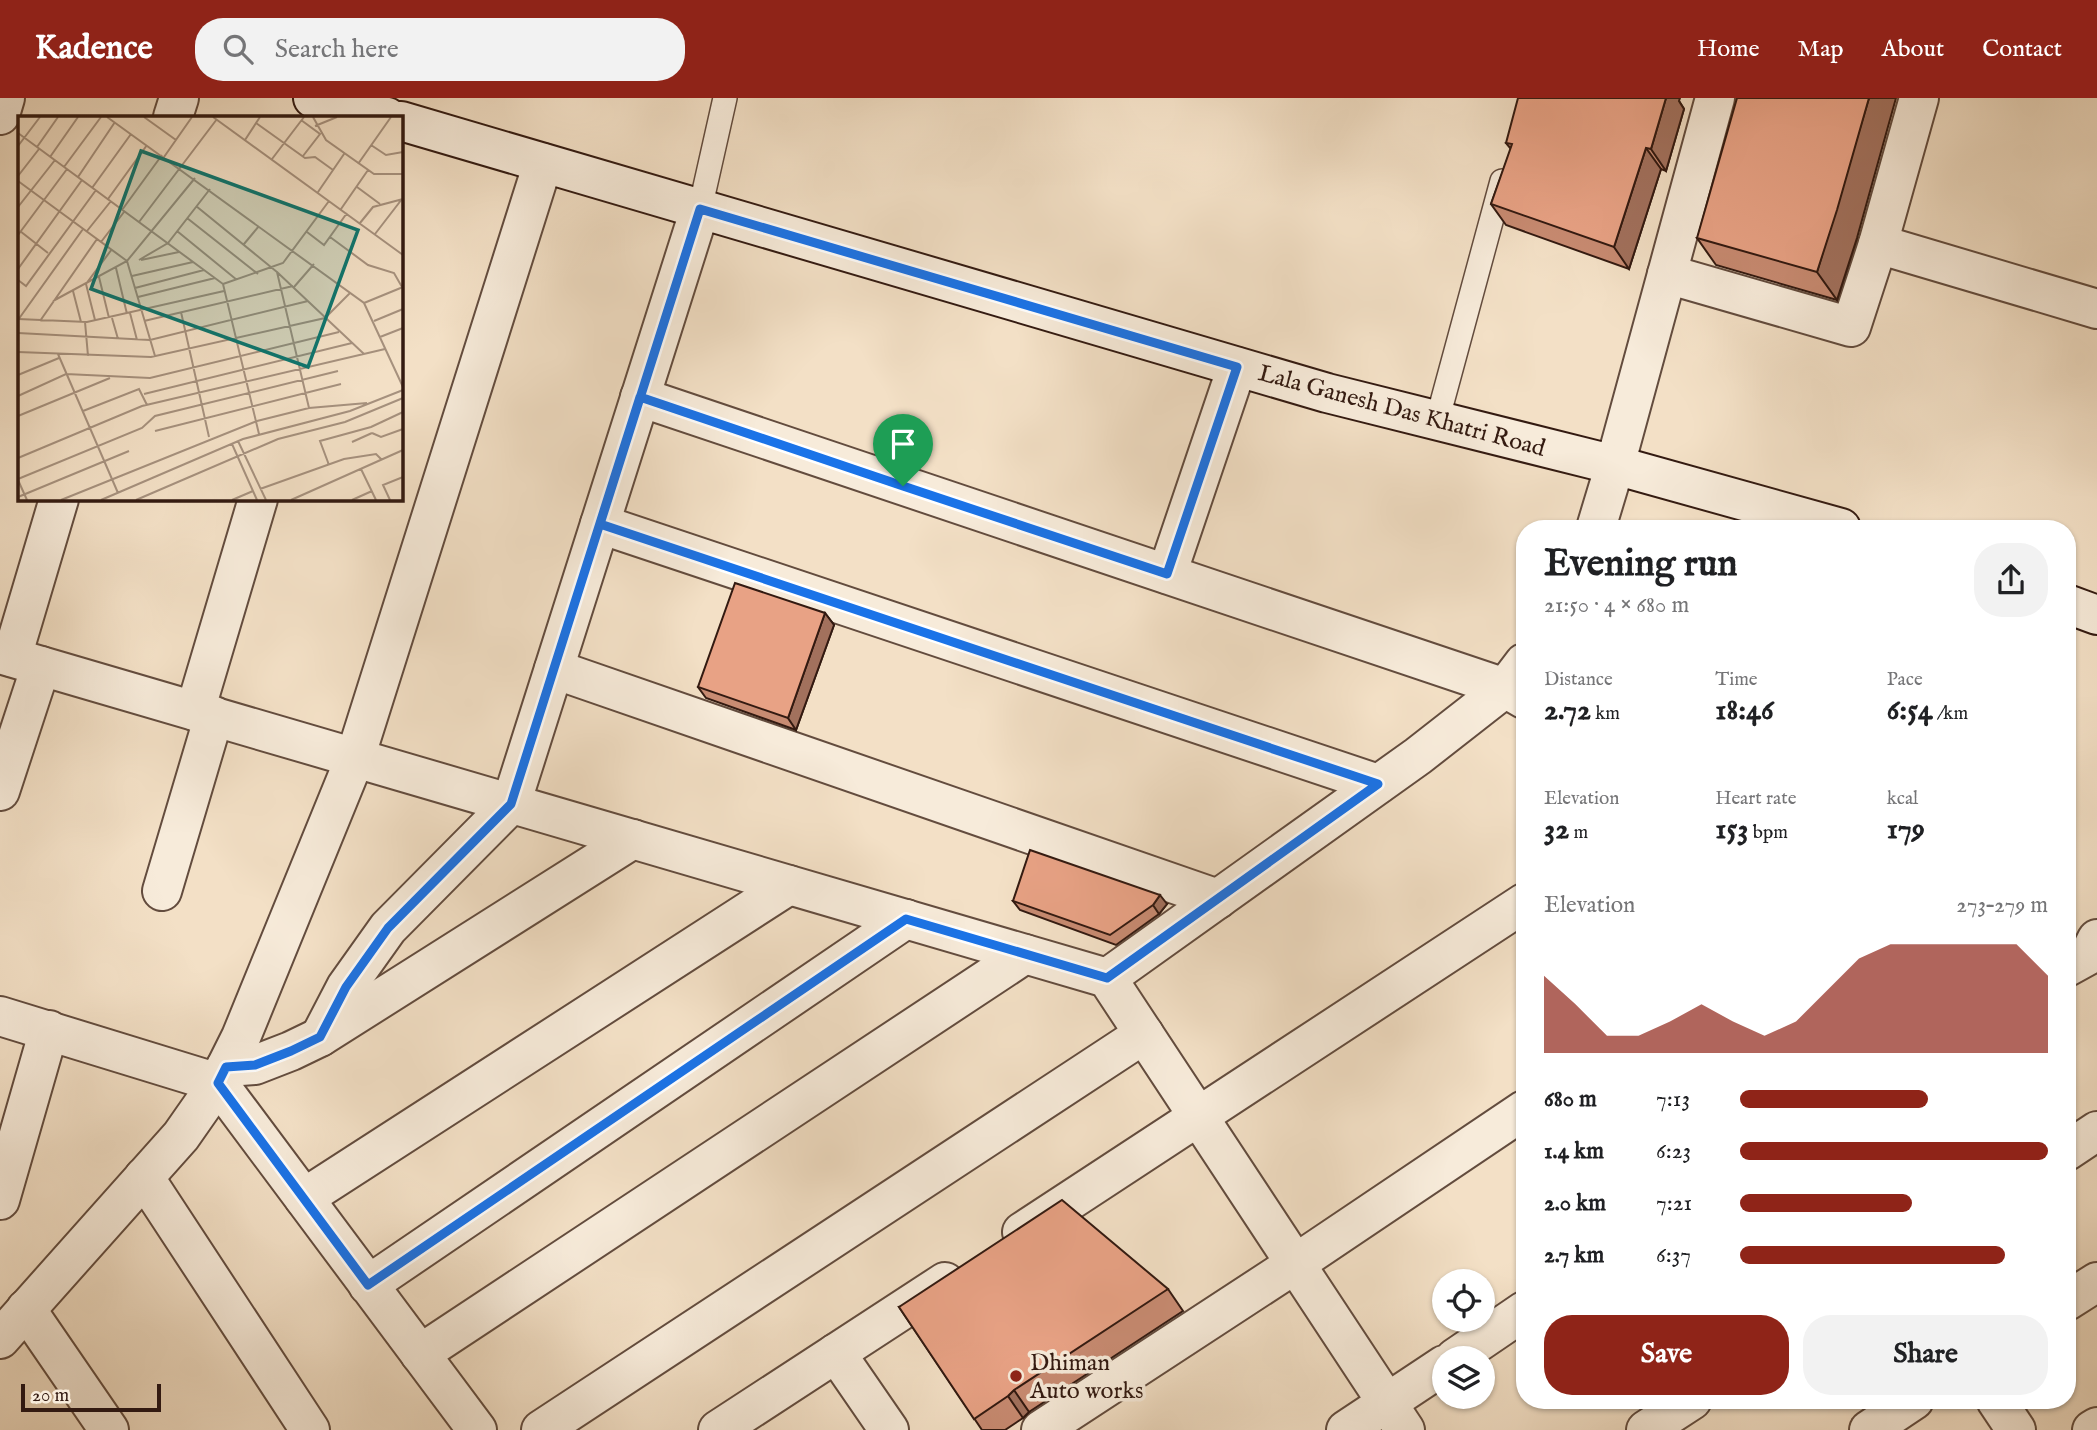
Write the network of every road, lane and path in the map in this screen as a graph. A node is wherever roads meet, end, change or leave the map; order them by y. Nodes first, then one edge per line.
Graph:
1 (5, 98) edge
2 (179, 98) edge
3 (313, 98) edge
4 (725, 98) edge
5 (1715, 98) edge
6 (1919, 98) edge
7 (382, 113) edge
8 (0, 115) edge
9 (173, 116) edge
10 (402, 119) edge
11 (543, 163) junction
12 (1506, 167) edge
13 (700, 209) junction
14 (1878, 244) junction
15 (1667, 274) junction
16 (2097, 309) edge
17 (1237, 367) junction
18 (640, 397) junction
19 (1437, 421) junction
20 (1615, 465) junction
21 (60, 500) edge
22 (258, 500) edge
23 (1598, 520) edge
24 (1808, 520) edge
25 (600, 524) junction
26 (1167, 574) junction
27 (2076, 607) edge
28 (2097, 615) edge
29 (18, 659) edge
30 (554, 669) junction
31 (1516, 682) edge
32 (1516, 684) edge
33 (204, 714) junction
34 (355, 758) junction
35 (1378, 784) junction
36 (0, 791) edge
37 (511, 804) junction
38 (633, 839) junction
39 (789, 885) junction
40 (162, 891) dead end
41 (1218, 899) junction
42 (1516, 908) edge
43 (906, 919) junction
44 (1025, 954) junction
45 (1107, 978) junction
46 (0, 1016) edge
47 (49, 1030) junction
48 (1144, 1034) junction
49 (320, 1037) junction
50 (222, 1075) junction
51 (1516, 1115) edge
52 (1198, 1117) junction
53 (2097, 1131) edge
54 (2076, 1145) edge
55 (144, 1177) junction
56 (304, 1198) junction
57 (0, 1200) edge
58 (1295, 1264) junction
59 (2097, 1282) edge
60 (368, 1285) junction
61 (2076, 1295) edge
62 (26, 1309) junction
63 (1516, 1316) edge
64 (0, 1339) edge
65 (1473, 1346) edge
66 (836, 1353) junction
67 (420, 1354) junction
68 (1432, 1378) edge
69 (1678, 1409) edge
70 (1900, 1409) edge
71 (2002, 1409) edge
72 (1396, 1417) edge
73 (2097, 1427) edge
74 (109, 1430) edge
75 (310, 1430) edge
76 (477, 1430) edge
77 (541, 1430) edge
78 (718, 1430) edge
79 (889, 1430) edge
80 (1041, 1430) edge
81 (1346, 1430) edge
82 (1647, 1430) edge
83 (1869, 1430) edge
84 (2016, 1430) edge
85 (2092, 1430) edge

1 - 8 street
2 - 9 street
3 - 7 street, Lala Ganesh Das Khatri Road
4 - 13 lane
5 - 15 street
6 - 14 street
10 - 11 street, Lala Ganesh Das Khatri Road
11 - 13 street, Lala Ganesh Das Khatri Road
11 - 34 street
12 - 19 lane
13 - 17 street, Lala Ganesh Das Khatri Road
13 - 18 street
14 - 15 street
14 - 16 street
15 - 20 street
17 - 19 street, Lala Ganesh Das Khatri Road
17 - 26 street
18 - 25 street
18 - 26 street
19 - 20 street, Lala Ganesh Das Khatri Road
20 - 23 street
20 - 24 street, Lala Ganesh Das Khatri Road
21 - 29 street
22 - 33 street
25 - 30 street
25 - 35 street
26 - 31 street
27 - 28 street
29 - 33 street
29 - 36 street
30 - 37 street
30 - 41 street
32 - 35 street
33 - 34 street
33 - 40 street
34 - 37 street
34 - 50 street
35 - 41 street
37 - 38 street
37 - 49 street
38 - 39 street
38 - 49 street
39 - 43 street
39 - 56 street
41 - 45 street
42 - 52 street
43 - 44 street
43 - 60 street
44 - 45 street
44 - 67 street
45 - 48 street
46 - 47 street
47 - 50 street
47 - 57 street
48 - 52 street
48 - 77 street
49 - 50 street
50 - 55 street
50 - 56 street
51 - 58 street
52 - 58 street
52 - 66 street
53 - 54 street
55 - 62 street
55 - 75 street
56 - 60 street
58 - 72 street
58 - 80 street
59 - 61 street
60 - 67 street
62 - 64 street
62 - 74 street
63 - 65 street
66 - 78 street
66 - 79 street
67 - 76 street
68 - 72 street
69 - 82 street
70 - 83 street
71 - 84 street
72 - 81 street
73 - 85 street

